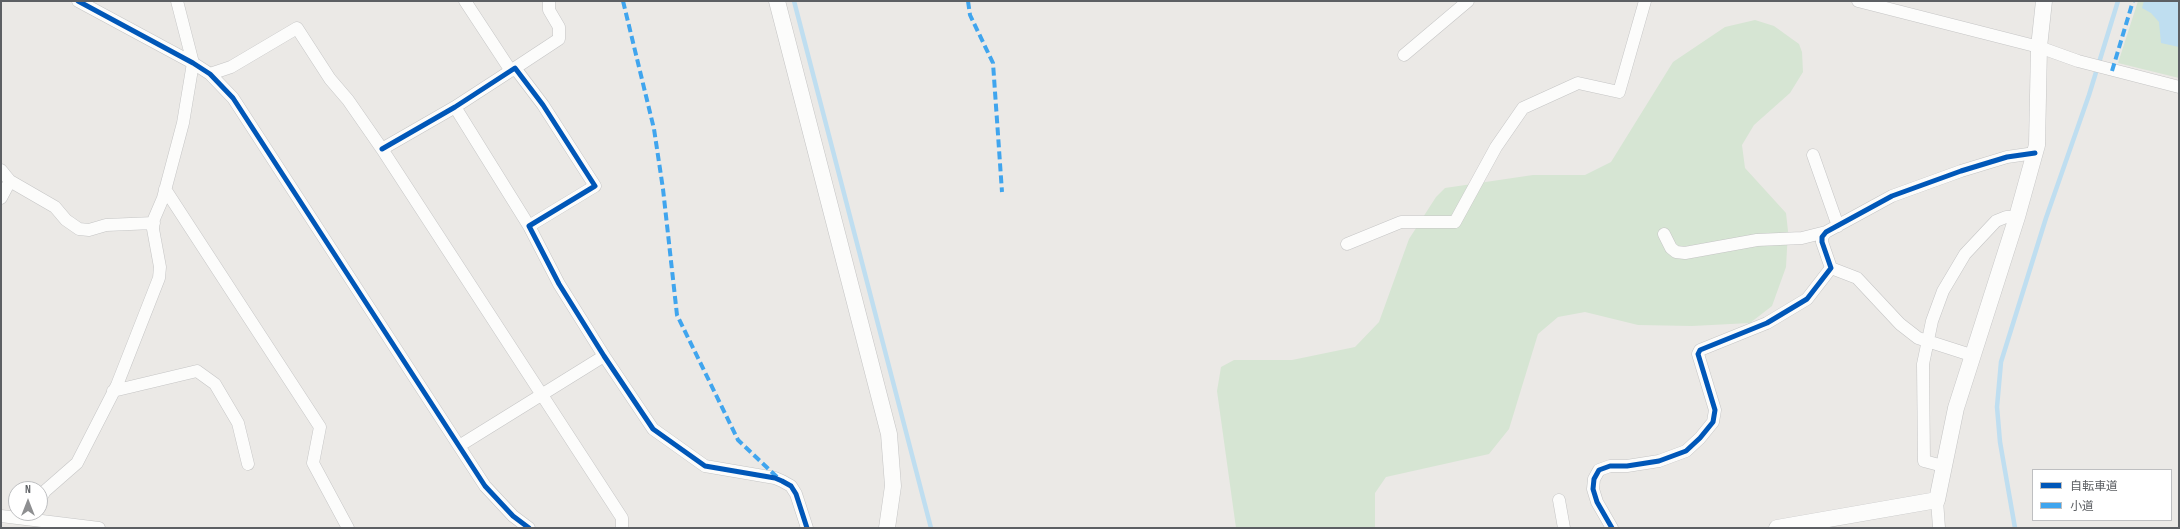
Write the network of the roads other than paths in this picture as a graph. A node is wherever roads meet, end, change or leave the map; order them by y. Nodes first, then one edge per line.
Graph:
1 (78, 1) edge
2 (177, 1) edge
3 (465, 1) edge
4 (549, 1) edge
5 (777, 1) edge
6 (1468, 1) edge
7 (1645, 1) edge
8 (1858, 1) edge
9 (2044, 1) edge
10 (2040, 47) junction
11 (1404, 54) dead end
12 (193, 63) junction
13 (513, 69) junction
14 (210, 74) junction
15 (2179, 87) edge
16 (455, 107) junction
17 (382, 149) junction
18 (2035, 153) junction
19 (1813, 155) dead end
20 (1, 170) edge
21 (10, 181) junction
22 (165, 189) junction
23 (1, 198) edge
24 (2017, 217) junction
25 (154, 223) junction
26 (529, 226) junction
27 (1838, 226) junction
28 (1826, 232) junction
29 (1664, 234) dead end
30 (1347, 244) dead end
31 (1830, 268) junction
32 (1927, 341) junction
33 (604, 356) junction
34 (1974, 356) junction
35 (113, 391) junction
36 (542, 395) junction
37 (459, 446) junction
38 (248, 464) dead end
39 (1943, 466) junction
40 (48, 488) edge
41 (1559, 500) dead end
42 (1937, 500) junction
43 (35, 521) edge
44 (99, 528) edge
45 (348, 528) edge
46 (528, 528) edge
47 (622, 528) edge
48 (807, 528) edge
49 (887, 528) edge
50 (1564, 528) edge
51 (1612, 528) edge
52 (1777, 528) edge
53 (1939, 528) edge

1 - 12 street
2 - 12 street
3 - 13 street
4 - 13 street
5 - 49 street
6 - 11 street
7 - 30 street
8 - 10 street
9 - 10 street
10 - 15 street
10 - 18 street
12 - 14 street
12 - 22 street
13 - 16 street
13 - 26 street
14 - 17 street
14 - 37 street
16 - 17 street
16 - 26 street
17 - 36 street
18 - 24 street
18 - 27 street
19 - 27 street
20 - 21 street
21 - 23 street
21 - 25 street
22 - 25 street
22 - 45 street
24 - 32 street
24 - 34 street
25 - 35 street
26 - 33 street
27 - 28 street
28 - 29 street
28 - 31 street
31 - 32 street
31 - 51 street
32 - 34 street
32 - 39 street
33 - 36 street
33 - 48 street
34 - 39 street
35 - 38 street
35 - 40 street
36 - 37 street
36 - 47 street
37 - 46 street
39 - 42 street
41 - 50 street
42 - 52 street
42 - 53 street
43 - 44 street

